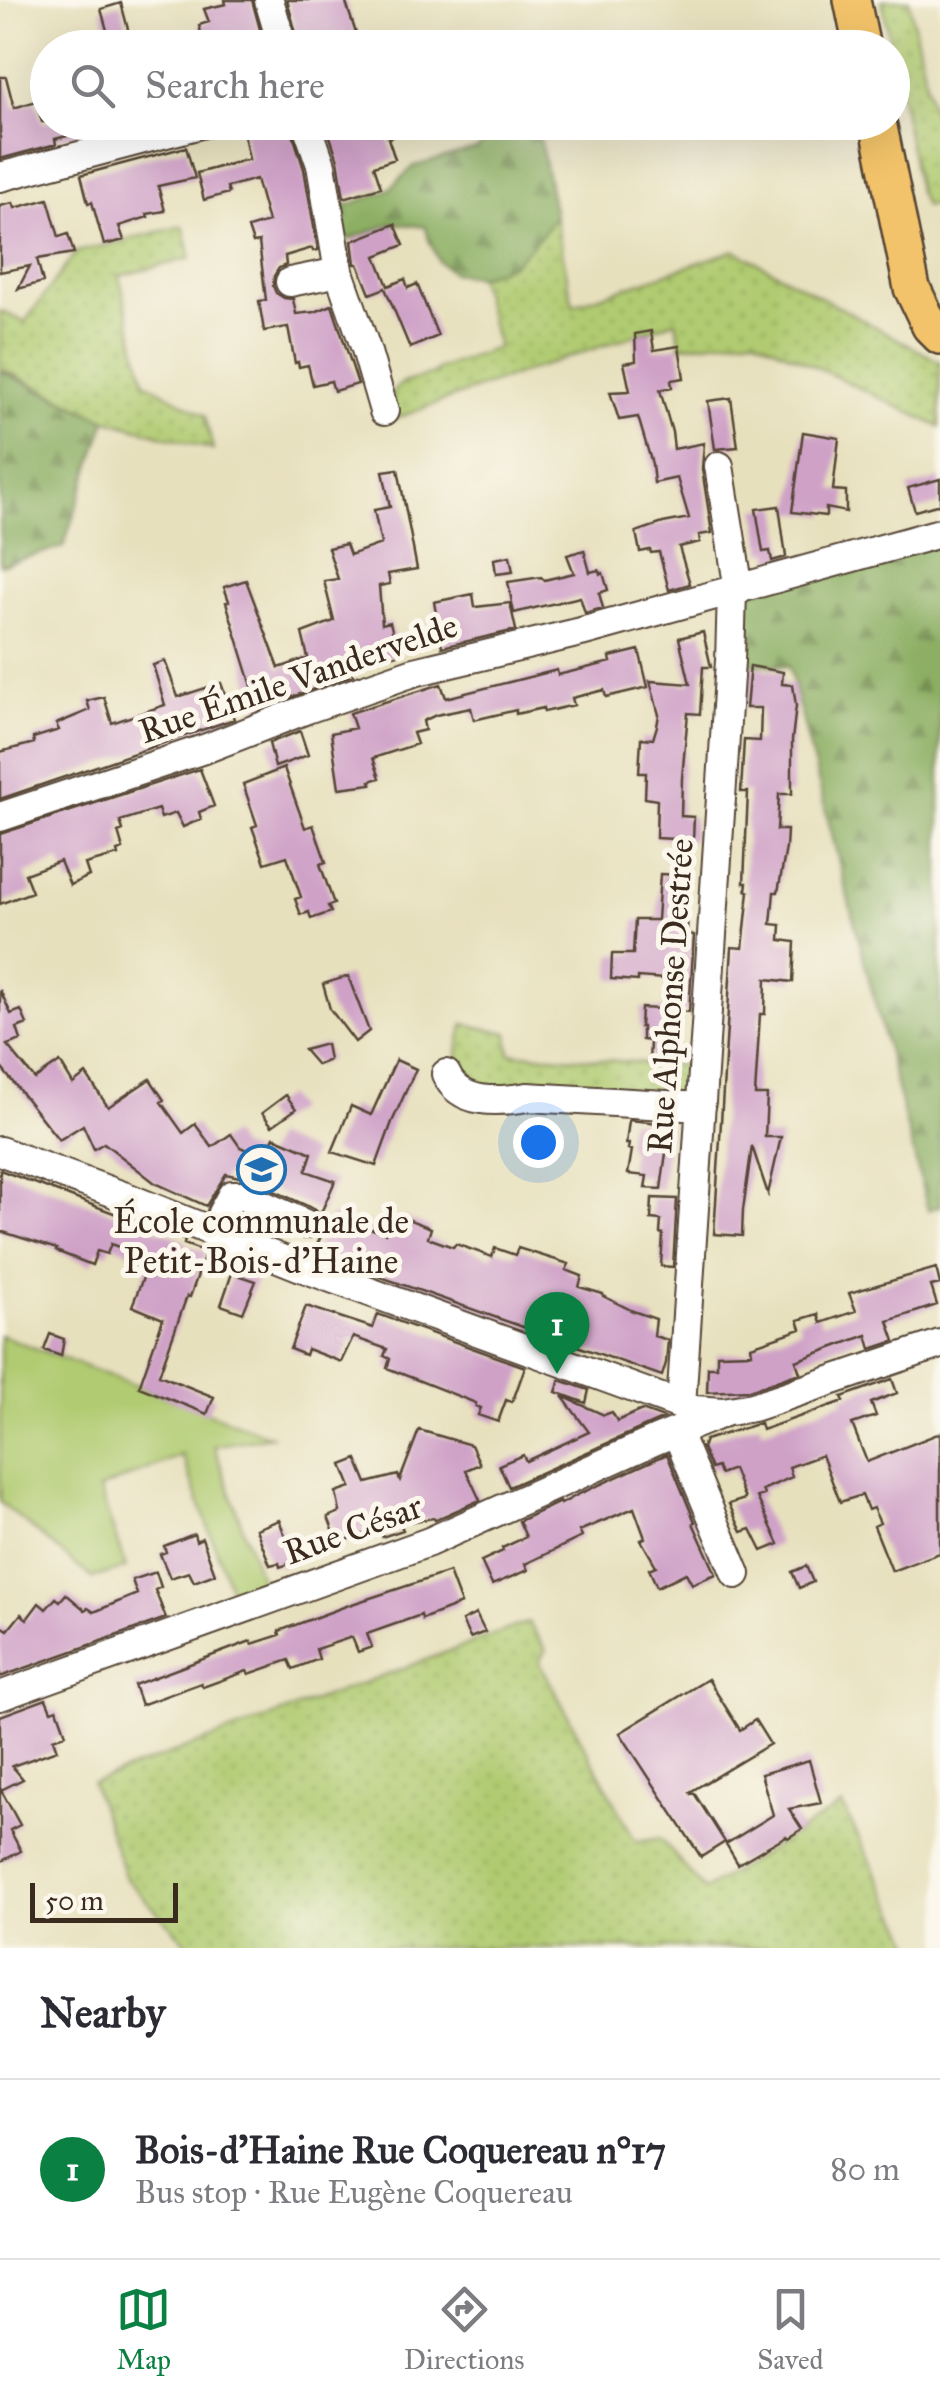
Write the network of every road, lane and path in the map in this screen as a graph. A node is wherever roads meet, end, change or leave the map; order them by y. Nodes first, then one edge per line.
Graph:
1 (269, 0) edge
2 (852, 0) edge
3 (277, 30) edge
4 (858, 30) edge
5 (140, 140) edge
6 (312, 140) edge
7 (882, 140) edge
8 (0, 177) edge
9 (339, 272) junction
10 (290, 282) dead end
11 (940, 336) edge
12 (384, 411) dead end
13 (719, 466) dead end
14 (940, 533) edge
15 (736, 591) junction
16 (0, 817) edge
17 (446, 1074) dead end
18 (701, 1108) junction
19 (0, 1150) edge
20 (305, 1224) dead end
21 (217, 1234) junction
22 (940, 1344) edge
23 (684, 1416) junction
24 (736, 1574) dead end
25 (0, 1696) edge

1 - 3 street
2 - 4 main road
5 - 8 street
6 - 9 street
7 - 11 main road
9 - 10 street
9 - 12 street
13 - 15 street
14 - 15 street, Rue Émile Vandervelde
15 - 16 street, Rue Émile Vandervelde
15 - 18 street, Rue Alphonse Destrée
17 - 18 street
18 - 23 street, Rue Alphonse Destrée
19 - 21 street
20 - 21 street
21 - 23 street
22 - 23 street, Rue César
23 - 24 street
23 - 25 street, Rue César

